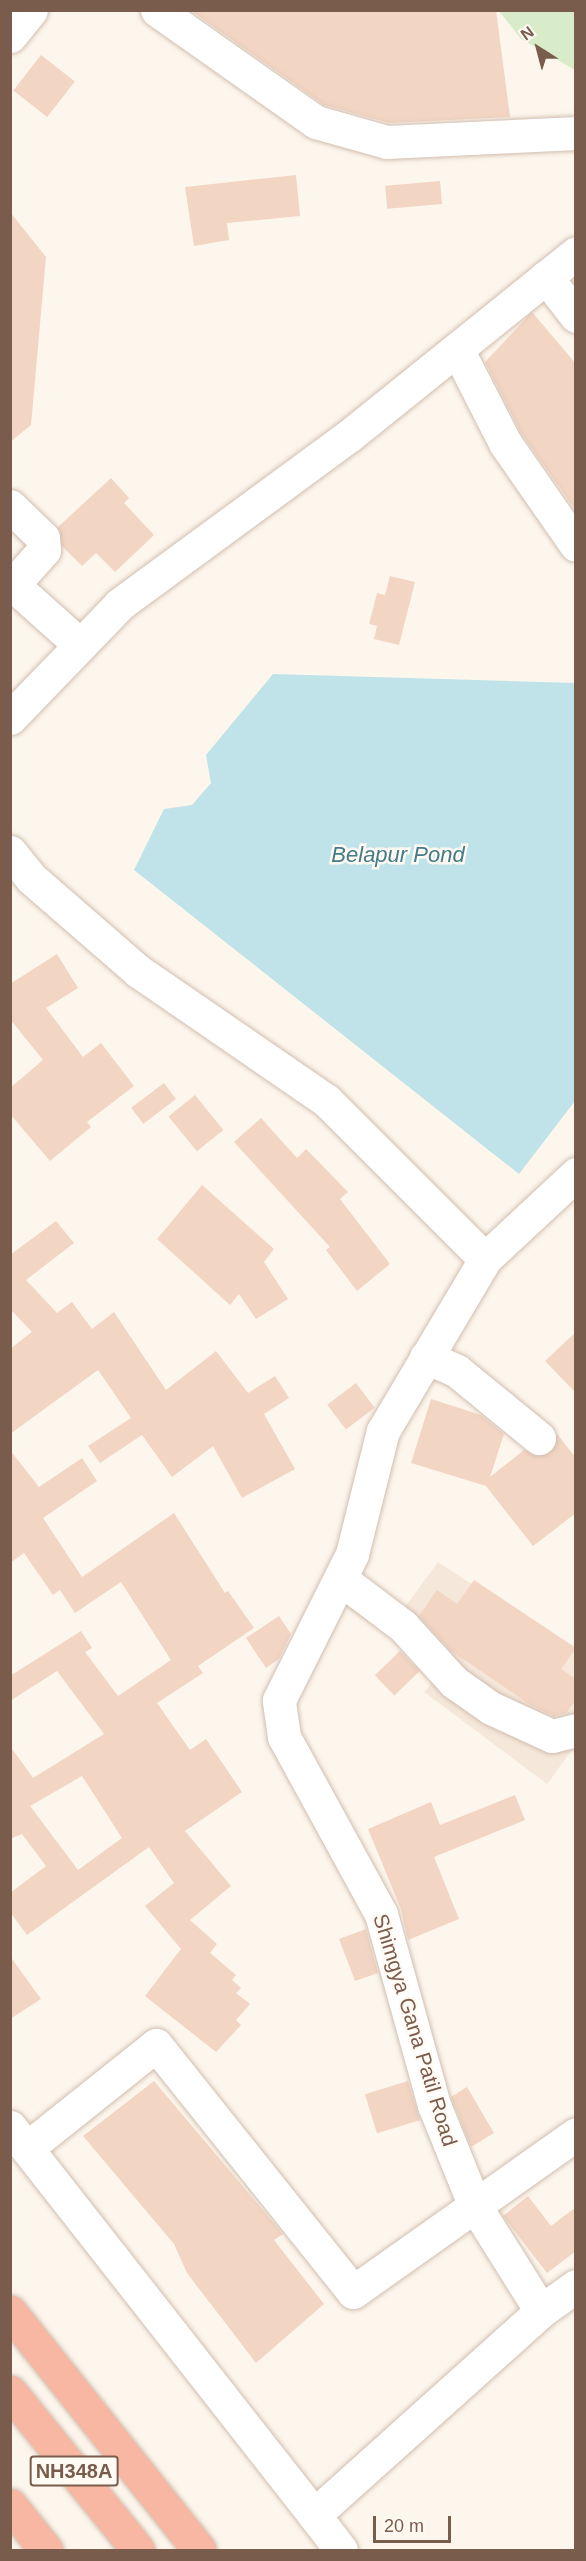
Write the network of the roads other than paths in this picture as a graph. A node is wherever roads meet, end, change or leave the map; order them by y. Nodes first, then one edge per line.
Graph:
1 (31, 10) edge
2 (156, 10) edge
3 (10, 36) edge
4 (576, 133) edge
5 (576, 253) edge
6 (546, 277) junction
7 (576, 316) edge
8 (458, 351) junction
9 (10, 506) edge
10 (576, 545) edge
11 (12, 587) edge
12 (80, 645) junction
13 (10, 718) edge
14 (10, 852) edge
15 (576, 1174) edge
16 (485, 1259) junction
17 (426, 1357) junction
18 (539, 1438) dead end
19 (342, 1580) junction
20 (576, 1730) edge
21 (576, 2134) edge
22 (19, 2138) edge
23 (474, 2204) junction
24 (576, 2286) edge
25 (541, 2311) junction
26 (10, 2312) edge
27 (10, 2392) edge
28 (10, 2505) edge
29 (314, 2515) junction
30 (46, 2550) edge
31 (138, 2550) edge
32 (199, 2550) edge
33 (341, 2550) edge

1 - 3 street
2 - 4 street
5 - 6 street
6 - 7 street
6 - 8 street
8 - 10 street
8 - 12 street
9 - 11 street
11 - 12 street
12 - 13 street
14 - 16 street
15 - 16 street, Shimgya Gana Patil Road
16 - 17 street, Shimgya Gana Patil Road
17 - 18 street
17 - 19 street, Shimgya Gana Patil Road
19 - 20 street
19 - 23 street, Shimgya Gana Patil Road
21 - 23 street
22 - 23 street
22 - 29 street
23 - 25 street, Shimgya Gana Patil Road
24 - 25 street
25 - 29 street
26 - 32 highway
27 - 31 highway, NH348A
28 - 30 highway, NH348A
29 - 33 street

